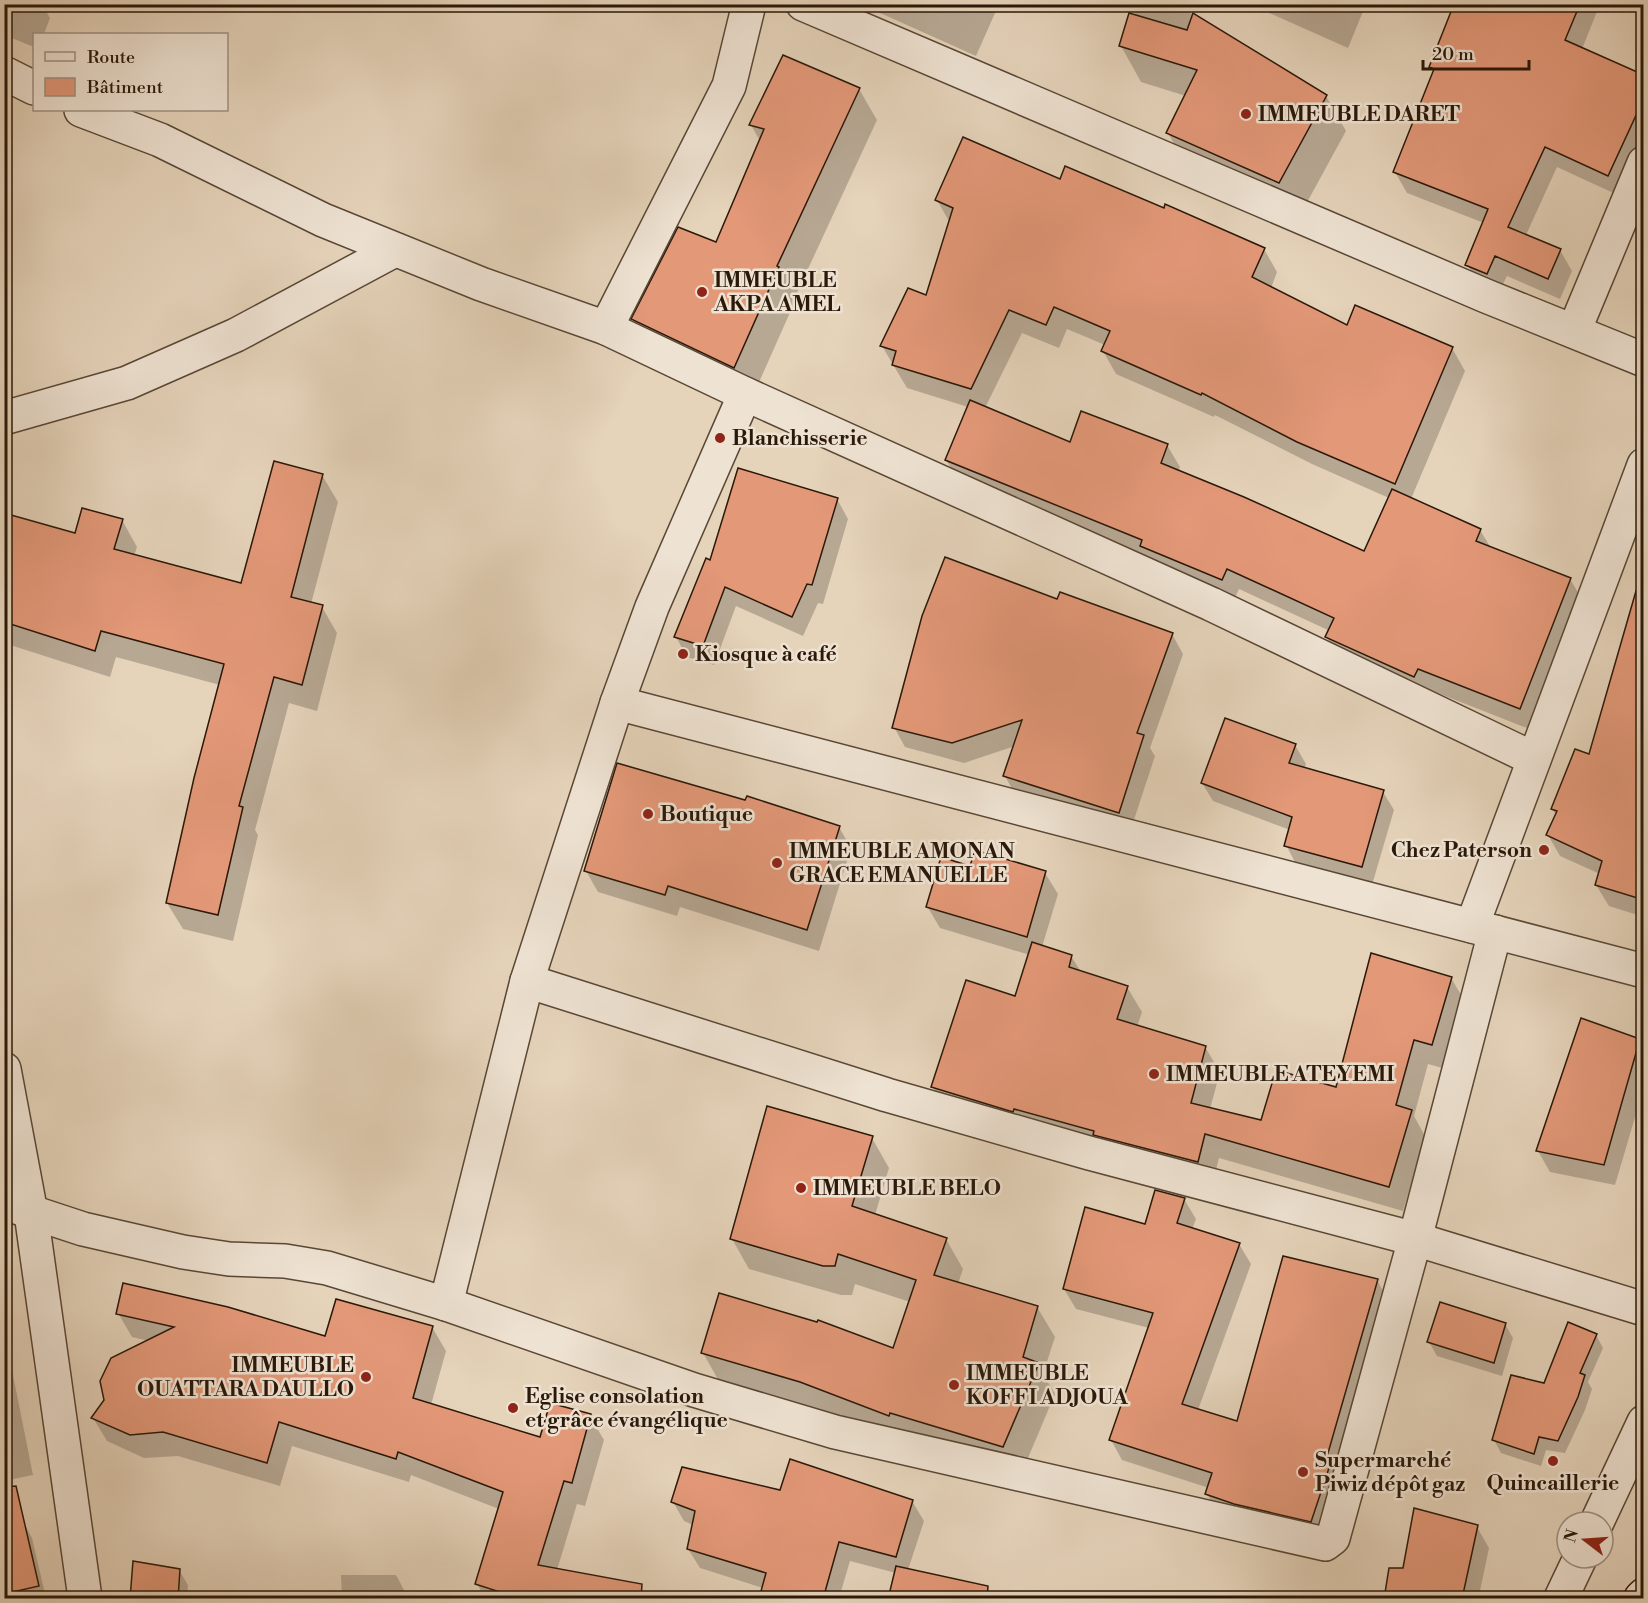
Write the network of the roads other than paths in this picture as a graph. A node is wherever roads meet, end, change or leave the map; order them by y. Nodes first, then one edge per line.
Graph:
1 (749, 4) edge
2 (803, 4) edge
3 (4, 73) edge
4 (33, 88) edge
5 (84, 111) edge
6 (1644, 163) edge
7 (395, 250) junction
8 (606, 328) junction
9 (1574, 332) junction
10 (1644, 360) edge
11 (745, 394) junction
12 (4, 418) edge
13 (1644, 465) edge
14 (617, 702) junction
15 (1534, 759) junction
16 (1483, 929) junction
17 (1644, 971) edge
18 (527, 981) junction
19 (4, 1069) edge
20 (18, 1208) edge
21 (1415, 1239) junction
22 (446, 1304) junction
23 (1644, 1309) edge
24 (1644, 1422) edge
25 (1603, 1510) edge
26 (1574, 1570) edge
27 (85, 1599) edge
28 (1561, 1599) edge

1 - 8 street
2 - 9 street
3 - 4 street
5 - 7 street
6 - 9 street
7 - 8 street
7 - 12 street
8 - 11 street
9 - 10 street
11 - 14 street
11 - 15 street
13 - 15 street
14 - 16 street
14 - 18 street
15 - 16 street
16 - 17 street
16 - 21 street
18 - 21 street
18 - 22 street
19 - 20 street
20 - 22 street
20 - 27 street
21 - 22 street
21 - 23 street
24 - 25 street
26 - 28 street

